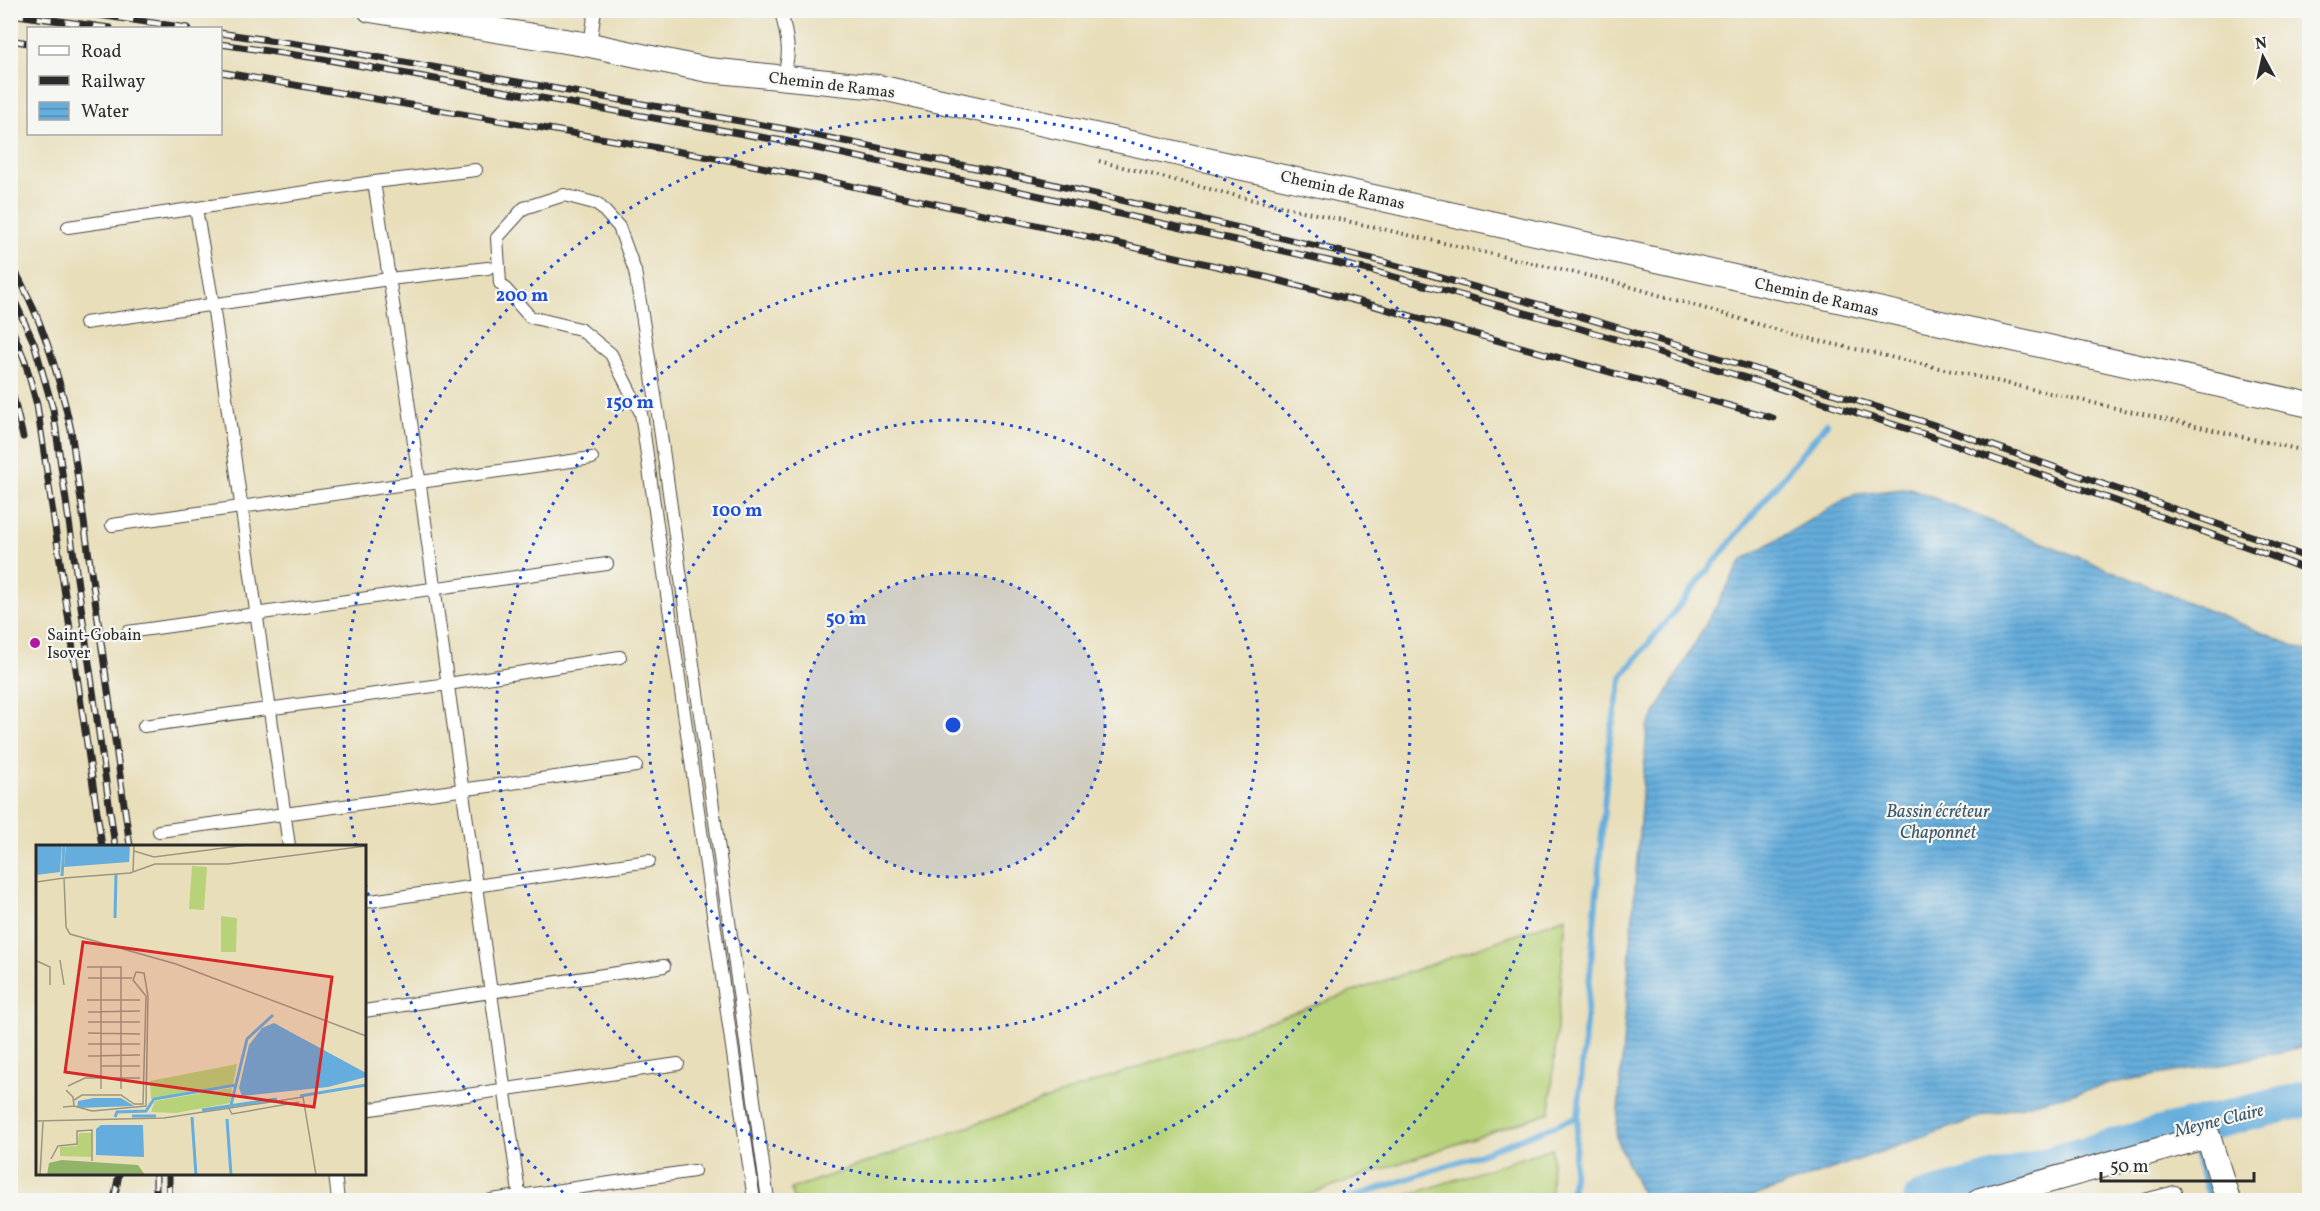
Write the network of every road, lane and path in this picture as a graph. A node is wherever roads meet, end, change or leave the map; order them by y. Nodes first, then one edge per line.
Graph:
1 (370, 10) edge
2 (595, 10) edge
3 (781, 10) edge
4 (590, 45) junction
5 (782, 78) junction
6 (1098, 160) dead end
7 (476, 170) dead end
8 (374, 182) junction
9 (196, 209) junction
10 (68, 227) dead end
11 (488, 268) dead end
12 (389, 279) junction
13 (213, 304) junction
14 (85, 323) dead end
15 (2310, 405) edge
16 (2310, 452) edge
17 (592, 458) dead end
18 (419, 482) junction
19 (241, 507) junction
20 (112, 525) dead end
21 (607, 564) dead end
22 (435, 589) junction
23 (256, 614) junction
24 (128, 632) dead end
25 (620, 657) dead end
26 (448, 684) junction
27 (270, 709) junction
28 (144, 726) dead end
29 (636, 766) dead end
30 (463, 791) junction
31 (284, 814) junction
32 (159, 831) dead end
33 (289, 845) edge
34 (649, 861) dead end
35 (476, 886) junction
36 (366, 902) edge
37 (664, 966) dead end
38 (491, 992) junction
39 (366, 1011) edge
40 (678, 1064) dead end
41 (505, 1089) junction
42 (366, 1110) edge
43 (694, 1171) dead end
44 (335, 1175) edge
45 (2175, 1192) dead end
46 (520, 1198) edge
47 (338, 1200) edge
48 (491, 1200) edge
49 (754, 1200) edge
50 (768, 1200) edge
51 (1980, 1200) edge
52 (2144, 1200) edge
53 (2228, 1200) edge

1 - 4 street, Chemin de Ramas
2 - 4 lane
3 - 5 lane
4 - 5 street, Chemin de Ramas
5 - 15 street, Chemin de Ramas
6 - 16 path
7 - 8 lane
8 - 9 lane
8 - 12 lane
9 - 10 lane
9 - 13 lane
11 - 12 lane
12 - 13 lane
12 - 18 lane
13 - 14 lane
13 - 19 lane
17 - 18 lane
18 - 19 lane
18 - 22 lane
19 - 20 lane
19 - 23 lane
21 - 22 lane
22 - 23 lane
22 - 26 lane
23 - 24 lane
23 - 27 lane
25 - 26 lane
26 - 27 lane
26 - 30 lane
27 - 28 lane
27 - 31 lane
29 - 30 lane
30 - 31 lane
30 - 35 lane
31 - 32 lane
31 - 33 lane
34 - 35 lane
35 - 36 lane
35 - 38 lane
37 - 38 lane
38 - 39 lane
38 - 41 lane
40 - 41 lane
41 - 42 lane
41 - 46 lane
43 - 46 lane
44 - 47 lane
45 - 52 lane
46 - 48 lane
49 - 50 lane
51 - 53 street

